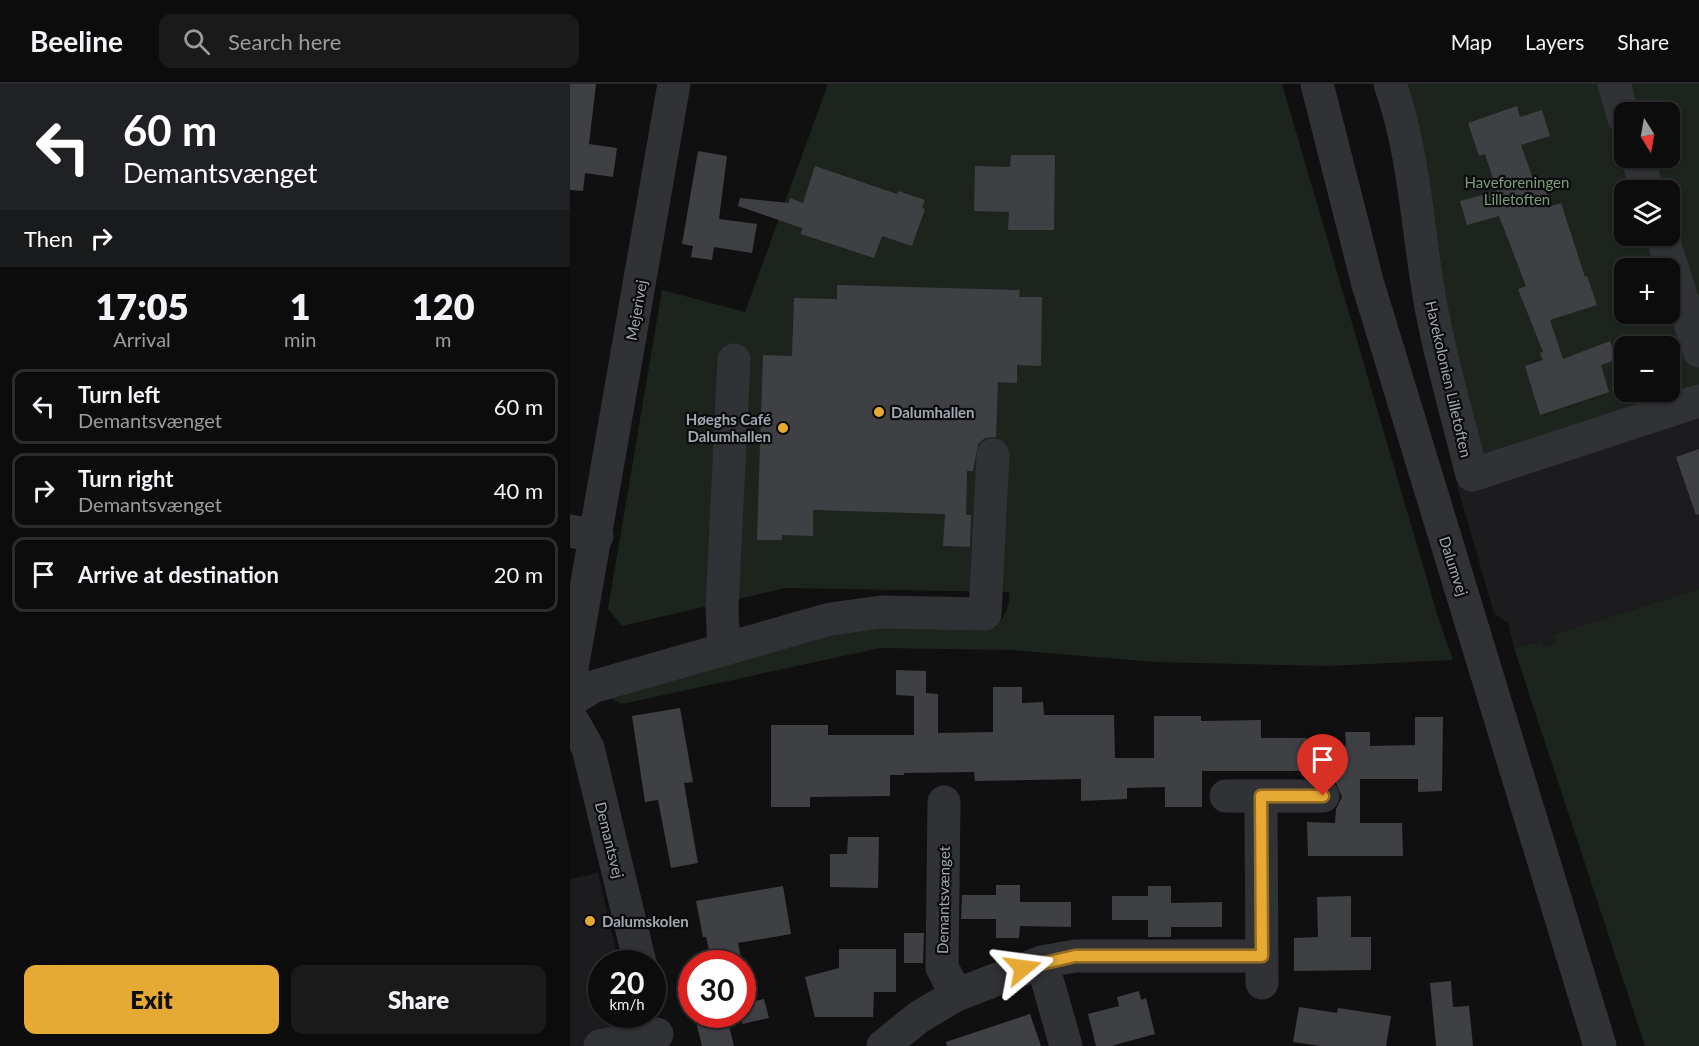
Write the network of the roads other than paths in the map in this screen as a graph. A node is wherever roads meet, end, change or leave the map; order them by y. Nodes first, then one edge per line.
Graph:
1 (674, 84) edge
2 (1317, 84) edge
3 (1390, 84) edge
4 (1614, 84) edge
5 (1619, 102) edge
6 (1665, 246) edge
7 (1699, 351) edge
8 (734, 360) dead end
9 (1699, 401) edge
10 (993, 455) dead end
11 (584, 533) edge
12 (724, 649) junction
13 (570, 680) edge
14 (570, 701) edge
15 (570, 721) edge
16 (1226, 796) dead end
17 (1261, 796) junction
18 (1323, 796) dead end
19 (944, 802) dead end
20 (637, 950) edge
21 (1042, 962) junction
22 (956, 995) junction
23 (657, 1031) edge
24 (600, 1046) edge
25 (883, 1046) edge
26 (1066, 1046) edge
27 (1600, 1046) edge

1 - 11 street, Mejerivej
2 - 27 street, Dalumvej
3 - 9 street, Havekolonien Lilletoften
4 - 5 street
6 - 7 street
8 - 12 street
10 - 12 street
11 - 13 street, Mejerivej
12 - 14 street
15 - 20 street, Demantsvej
16 - 17 street
17 - 18 street
17 - 21 street
19 - 22 street, Demantsvænget
21 - 22 street
21 - 26 street
22 - 25 street
23 - 24 street

